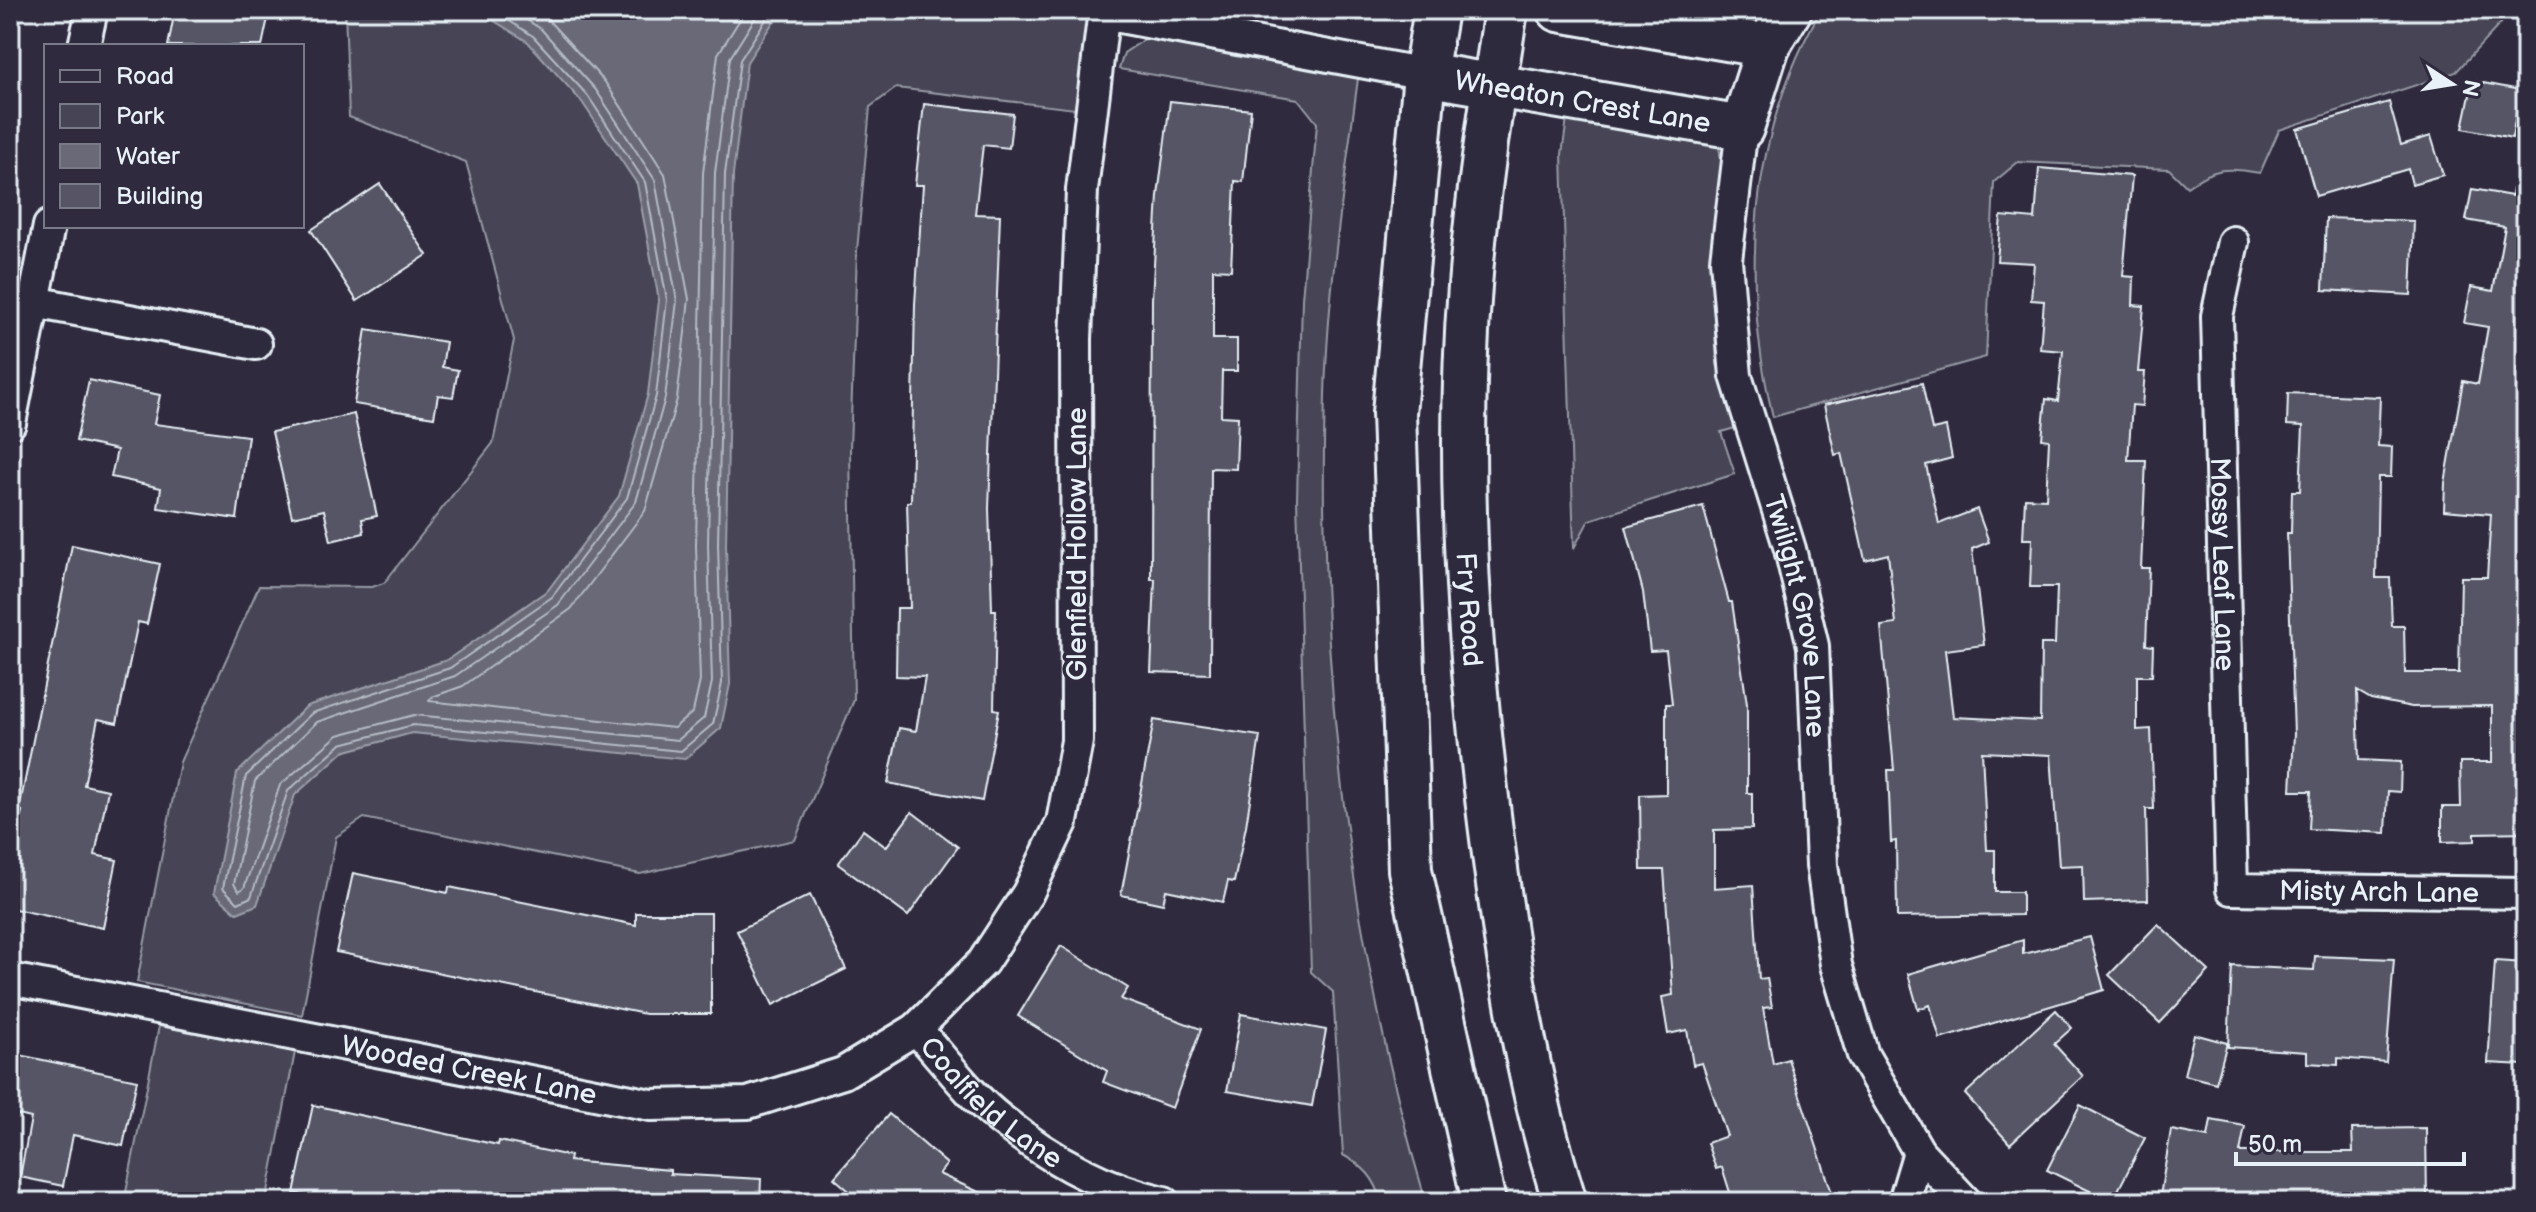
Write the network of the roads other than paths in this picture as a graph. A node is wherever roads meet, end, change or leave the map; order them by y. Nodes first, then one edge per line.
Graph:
1 (92, 10) edge
2 (1436, 10) edge
3 (1506, 10) edge
4 (1559, 10) edge
5 (1790, 10) edge
6 (1104, 12) edge
7 (84, 44) edge
8 (1768, 46) junction
9 (1425, 74) junction
10 (1494, 86) junction
11 (1742, 128) junction
12 (49, 228) edge
13 (2233, 242) dead end
14 (34, 302) junction
15 (256, 344) dead end
16 (10, 423) edge
17 (2232, 889) joint
18 (2526, 893) edge
19 (10, 979) edge
20 (916, 1029) junction
21 (1919, 1152) junction
22 (1164, 1202) edge
23 (1484, 1202) edge
24 (1565, 1202) edge
25 (1904, 1202) edge
26 (1966, 1202) edge

1 - 7 street
2 - 9 main road
3 - 10 main road, Fry Road
4 - 8 main road
5 - 8 main road, Twilight Grove Lane
6 - 9 street
6 - 20 street, Glenfield Hollow Lane
8 - 11 main road, Twilight Grove Lane
9 - 10 main road, Wheaton Crest Lane
9 - 23 main road
10 - 11 main road, Wheaton Crest Lane
10 - 24 main road, Fry Road
11 - 21 street, Twilight Grove Lane
12 - 14 street
13 - 17 street, Mossy Leaf Lane
14 - 15 street
14 - 16 street
17 - 18 street, Misty Arch Lane
19 - 20 street, Wooded Creek Lane
20 - 22 street, Coalfield Lane
21 - 25 street
21 - 26 street, Twilight Grove Lane

